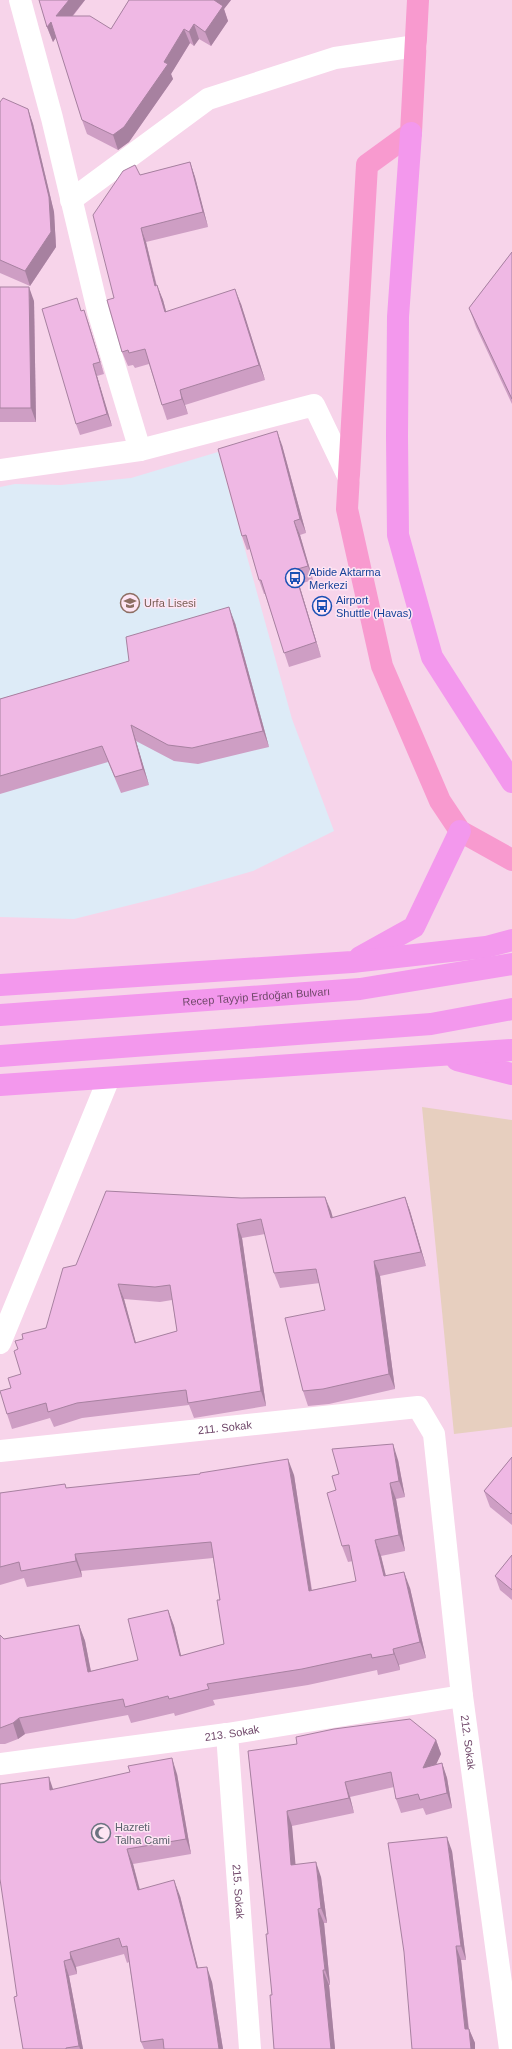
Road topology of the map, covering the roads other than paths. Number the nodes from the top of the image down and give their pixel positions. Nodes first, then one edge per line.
1 (20, 0) edge
2 (418, 0) edge
3 (416, 46) junction
4 (411, 132) junction
5 (71, 200) junction
6 (140, 450) junction
7 (0, 470) edge
8 (349, 478) junction
9 (512, 781) edge
10 (460, 831) junction
11 (512, 860) edge
12 (512, 940) edge
13 (352, 962) junction
14 (512, 964) edge
15 (0, 985) edge
16 (512, 1009) edge
17 (0, 1015) edge
18 (512, 1050) edge
19 (0, 1056) edge
20 (438, 1056) junction
21 (512, 1074) edge
22 (108, 1078) junction
23 (0, 1085) edge
24 (0, 1343) edge
25 (434, 1434) joint
26 (0, 1451) edge
27 (462, 1696) junction
28 (227, 1734) junction
29 (0, 1764) edge
30 (250, 2049) edge
31 (510, 2049) edge

1 - 5 street
2 - 3 main road
3 - 4 main road
3 - 5 street
4 - 8 main road
4 - 9 highway
5 - 6 street
6 - 7 street
6 - 8 street
8 - 10 main road
10 - 11 main road
10 - 13 highway
12 - 13 highway
13 - 15 highway
14 - 17 highway, Recep Tayyip Erdoğan Bulvarı
16 - 19 highway
18 - 20 highway
20 - 21 highway
20 - 22 highway
22 - 23 highway
22 - 24 street
25 - 26 street, 211. Sokak
25 - 27 street, 212. Sokak
27 - 28 street, 213. Sokak
27 - 31 street, 212. Sokak
28 - 29 street, 213. Sokak
28 - 30 street, 215. Sokak

